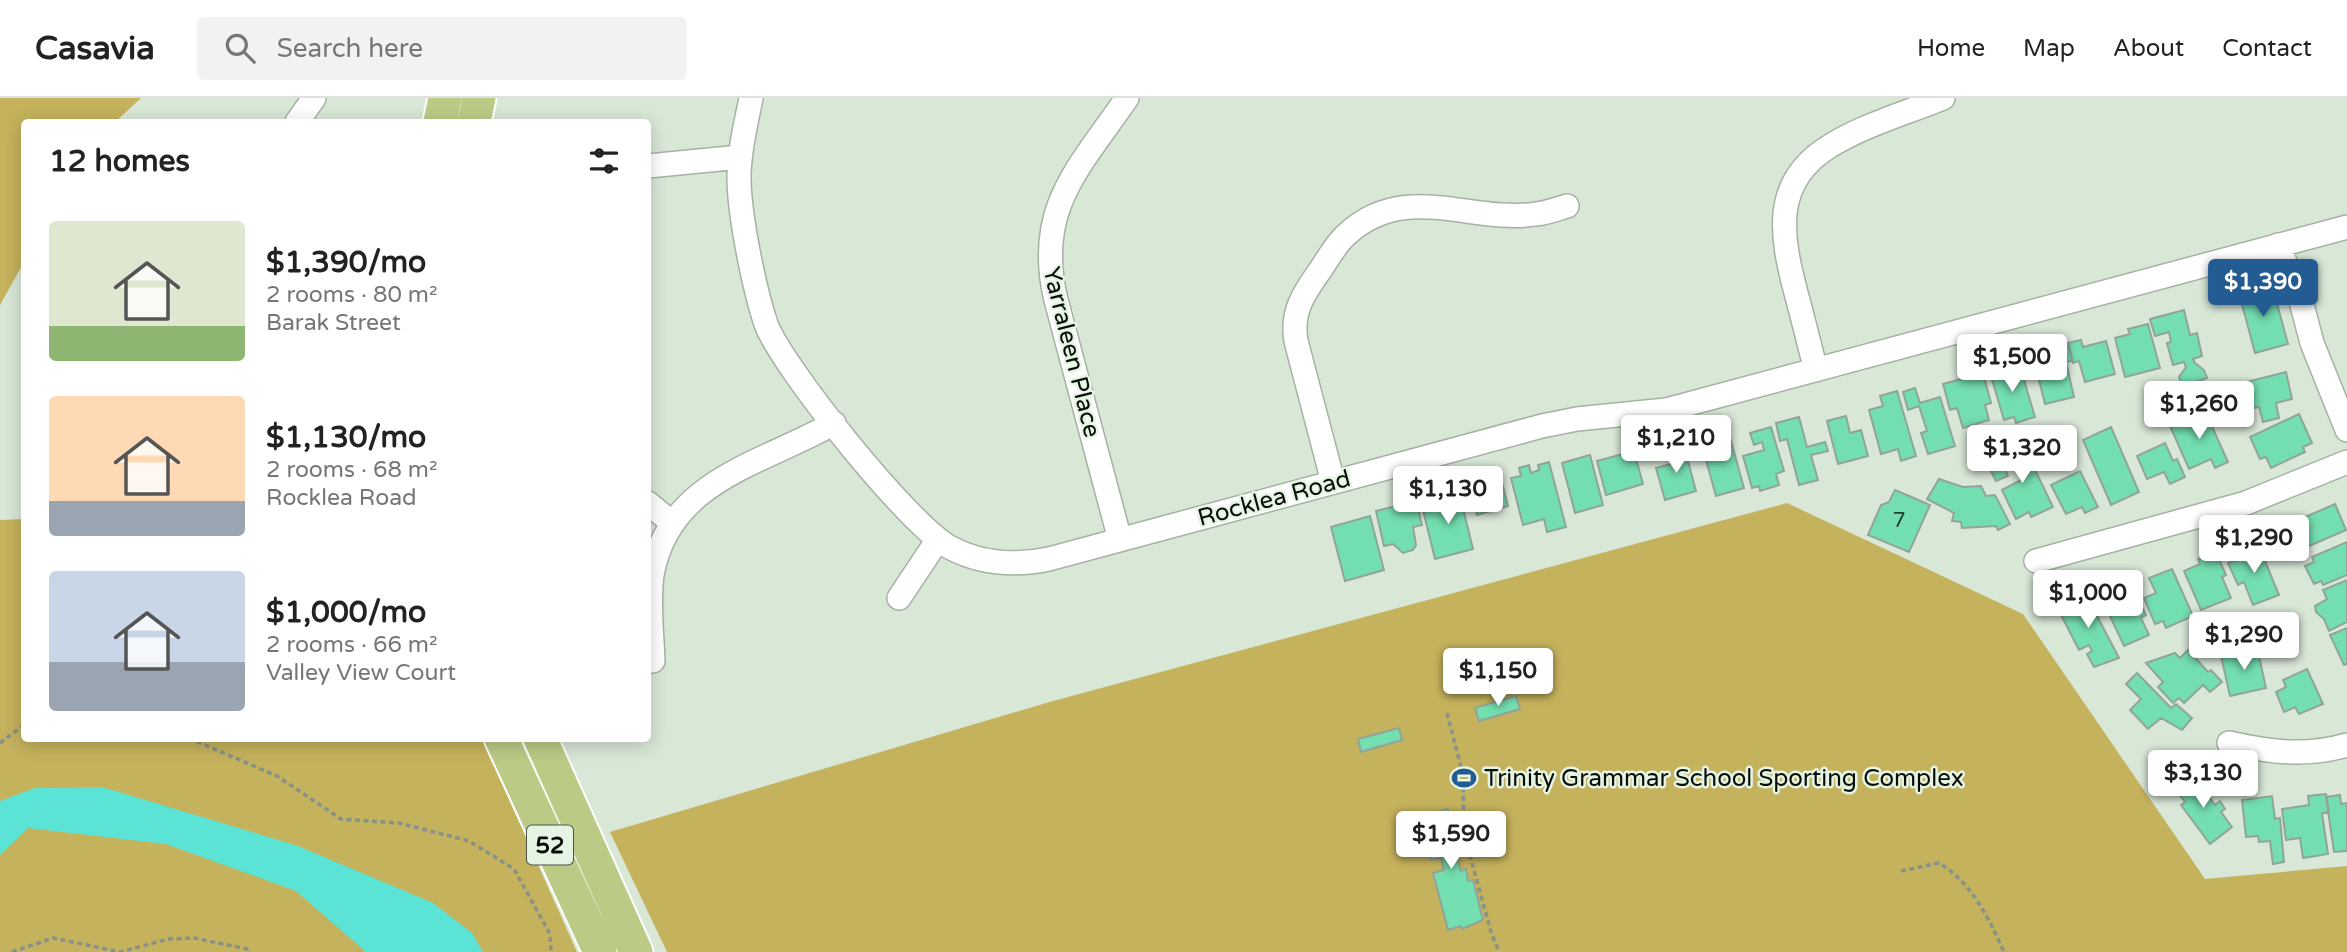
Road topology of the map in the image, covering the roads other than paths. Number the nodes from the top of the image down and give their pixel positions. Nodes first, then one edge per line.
1 (314, 98) edge
2 (444, 98) edge
3 (479, 98) edge
4 (751, 98) edge
5 (1127, 98) edge
6 (1943, 98) edge
7 (299, 119) edge
8 (440, 119) edge
9 (475, 119) edge
10 (740, 157) junction
11 (651, 166) edge
12 (1567, 206) dead end
13 (2347, 227) edge
14 (2285, 243) junction
15 (1816, 370) junction
16 (834, 423) junction
17 (2347, 430) edge
18 (2347, 462) edge
19 (1333, 482) junction
20 (651, 506) edge
21 (672, 523) junction
22 (1120, 540) junction
23 (937, 541) junction
24 (2036, 561) dead end
25 (651, 588) edge
26 (899, 598) dead end
27 (651, 617) edge
28 (653, 661) dead end
29 (503, 742) edge
30 (542, 742) edge
31 (2229, 743) dead end
32 (2347, 745) edge
33 (600, 952) edge
34 (636, 952) edge

1 - 7 street
2 - 8 highway
3 - 9 highway
4 - 10 street, Rocklea Road
5 - 22 street, Yarraleen Place
6 - 15 street
10 - 11 street
10 - 16 street, Rocklea Road
12 - 19 street
13 - 14 street, Rocklea Road
14 - 15 street, Rocklea Road
14 - 17 street
15 - 19 street, Rocklea Road
16 - 21 street
16 - 23 street, Rocklea Road
18 - 24 street
19 - 22 street, Rocklea Road
20 - 21 street
21 - 25 street
22 - 23 street, Rocklea Road
23 - 26 street
27 - 28 street
29 - 33 highway, 52
30 - 34 highway, 52
31 - 32 street

